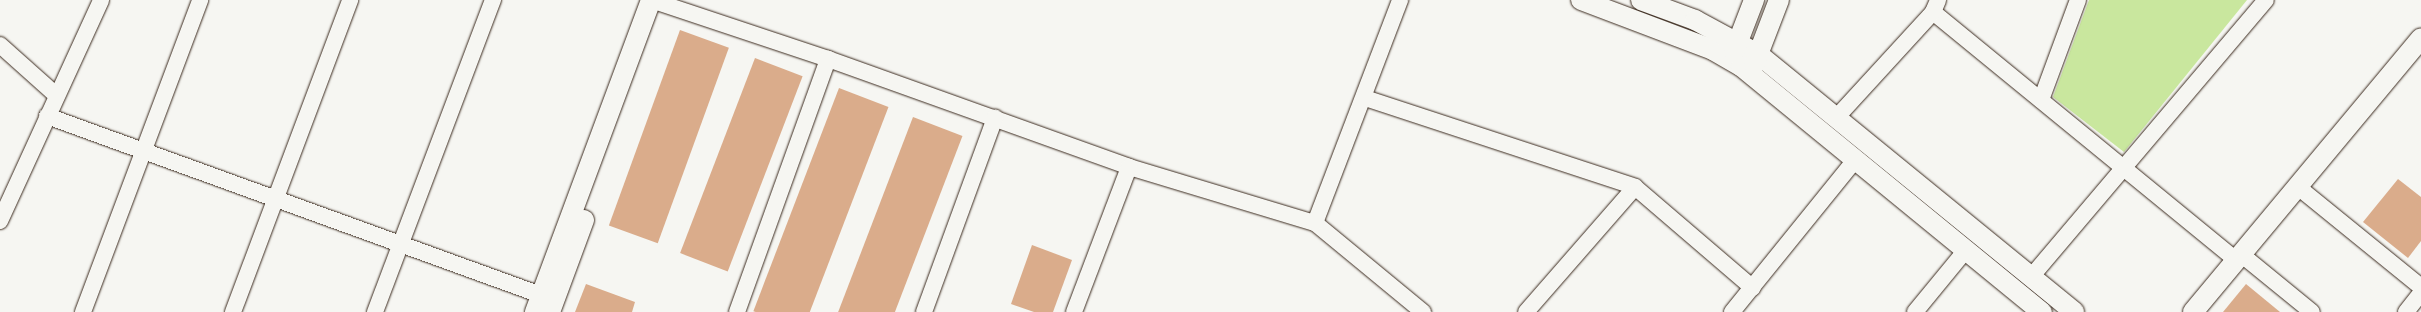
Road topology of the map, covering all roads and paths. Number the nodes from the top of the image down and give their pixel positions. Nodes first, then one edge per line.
1 (101, 0) edge
2 (200, 0) edge
3 (350, 0) edge
4 (493, 0) edge
5 (1400, 0) edge
6 (1581, 0) edge
7 (1641, 0) edge
8 (1754, 0) edge
9 (1779, 0) edge
10 (2078, 0) edge
11 (2266, 0) edge
12 (656, 1) edge
13 (1936, 6) edge
14 (2421, 38) edge
15 (1738, 41) junction
16 (0, 44) edge
17 (1758, 54) junction
18 (828, 59) junction
19 (1730, 59) junction
20 (1750, 73) junction
21 (56, 95) junction
22 (1365, 98) junction
23 (2040, 100) junction
24 (47, 116) junction
25 (995, 118) junction
26 (1836, 118) junction
27 (142, 150) junction
28 (1856, 159) junction
29 (1129, 167) junction
30 (2126, 170) junction
31 (1635, 187) junction
32 (2298, 187) junction
33 (276, 198) junction
34 (0, 219) edge
35 (1315, 223) junction
36 (401, 243) junction
37 (1966, 250) junction
38 (2240, 258) junction
39 (2032, 277) junction
40 (2421, 287) edge
41 (1753, 288) junction
42 (2421, 293) edge
43 (542, 306) edge
44 (83, 312) edge
45 (233, 312) edge
46 (375, 312) edge
47 (737, 312) edge
48 (924, 312) edge
49 (1074, 312) edge
50 (1423, 312) edge
51 (1526, 312) edge
52 (1732, 312) edge
53 (1915, 312) edge
54 (2042, 312) edge
55 (2074, 312) edge
56 (2192, 312) edge
57 (2312, 312) edge
58 (2406, 312) edge

1 - 21 street
2 - 27 street
3 - 33 street
4 - 36 street
5 - 22 street
6 - 19 street
7 - 15 street
8 - 15 street
9 - 17 street
10 - 23 street
11 - 30 street
12 - 18 street
12 - 43 street
13 - 23 street
13 - 26 street
14 - 32 street
15 - 17 street
15 - 19 street
16 - 21 street
17 - 20 street
17 - 26 street
18 - 25 street
18 - 47 street
19 - 20 street
20 - 28 street
21 - 24 street
22 - 31 street
22 - 35 street
23 - 30 street
24 - 27 street
24 - 34 street
25 - 29 street
25 - 48 street
26 - 39 street
27 - 33 street
27 - 44 street
28 - 37 street
28 - 41 street
29 - 35 street
29 - 49 street
30 - 38 street
30 - 39 street
31 - 41 street
31 - 51 street
32 - 38 street
32 - 40 street
33 - 36 street
33 - 45 street
35 - 50 street
36 - 43 street
36 - 46 street
37 - 53 street
37 - 54 street
38 - 56 street
38 - 57 street
39 - 55 street
41 - 52 street
42 - 58 street

